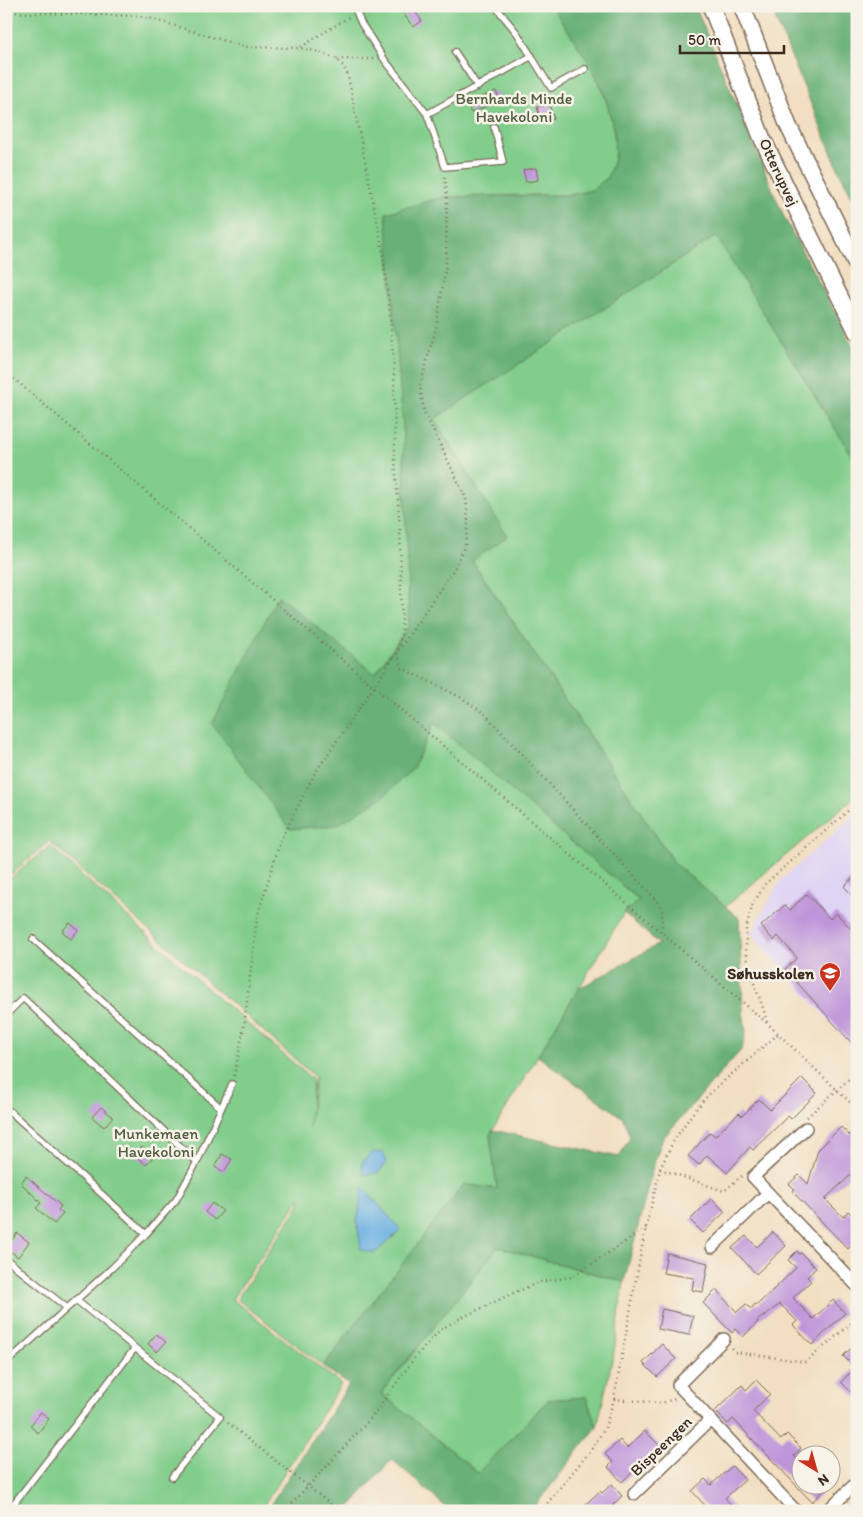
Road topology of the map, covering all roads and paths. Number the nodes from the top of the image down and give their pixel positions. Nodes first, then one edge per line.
1 (354, 6) edge
2 (495, 6) edge
3 (711, 6) edge
4 (742, 6) edge
5 (6, 12) edge
6 (357, 13) junction
7 (300, 48) junction
8 (455, 52) dead end
9 (532, 56) junction
10 (337, 59) junction
11 (384, 59) junction
12 (585, 69) dead end
13 (478, 87) junction
14 (427, 114) junction
15 (494, 127) dead end
16 (445, 167) junction
17 (857, 265) edge
18 (857, 332) edge
19 (6, 372) edge
20 (397, 653) junction
21 (373, 686) junction
22 (857, 803) edge
23 (662, 934) junction
24 (33, 939) dead end
25 (6, 1015) edge
26 (767, 1024) junction
27 (778, 1034) junction
28 (857, 1072) edge
29 (232, 1084) joint
30 (837, 1090) junction
31 (6, 1108) edge
32 (221, 1108) junction
33 (857, 1109) edge
34 (806, 1128) joint
35 (198, 1162) junction
36 (660, 1169) junction
37 (753, 1177) junction
38 (768, 1193) junction
39 (646, 1228) junction
40 (146, 1234) junction
41 (712, 1247) dead end
42 (6, 1260) edge
43 (857, 1286) edge
44 (76, 1300) junction
45 (67, 1308) junction
46 (857, 1318) edge
47 (724, 1339) joint
48 (135, 1348) junction
49 (6, 1363) edge
50 (683, 1391) junction
51 (614, 1399) junction
52 (220, 1418) junction
53 (710, 1420) junction
54 (172, 1477) dead end
55 (854, 1485) dead end
56 (307, 1486) junction
57 (634, 1494) dead end
58 (8, 1511) edge
59 (285, 1511) edge
60 (338, 1511) edge
61 (541, 1511) edge
62 (796, 1511) edge
63 (827, 1511) edge

1 - 6 lane
2 - 9 lane
3 - 18 main road, Otterupvej
4 - 17 main road, Otterupvej
5 - 7 path
6 - 7 path
6 - 11 lane
7 - 10 path
8 - 13 lane
9 - 12 lane
9 - 13 lane
10 - 11 path
10 - 20 path
11 - 14 lane
13 - 14 lane
14 - 16 lane
15 - 16 lane
16 - 20 path
19 - 21 path
20 - 21 path
20 - 23 path
21 - 23 path
21 - 29 path
22 - 26 path
23 - 26 path
24 - 32 lane
25 - 35 lane
26 - 27 path
27 - 30 path
27 - 36 path
28 - 30 path
29 - 32 lane
30 - 33 path
30 - 34 path
31 - 40 lane
32 - 35 lane
34 - 37 street
35 - 40 lane
36 - 37 path
36 - 39 path
37 - 38 street
38 - 41 street
38 - 43 street
39 - 51 path
39 - 56 path
40 - 44 lane
42 - 45 lane
44 - 45 lane
44 - 48 lane
45 - 49 lane
46 - 47 path
47 - 50 street, Bispeengen
48 - 52 lane
48 - 58 lane
50 - 51 path
50 - 53 street, Bispeengen
51 - 61 path
52 - 54 lane
52 - 56 path
53 - 57 street, Bispeengen
53 - 62 street, Bispeengen
55 - 63 street
56 - 59 path
56 - 60 path

